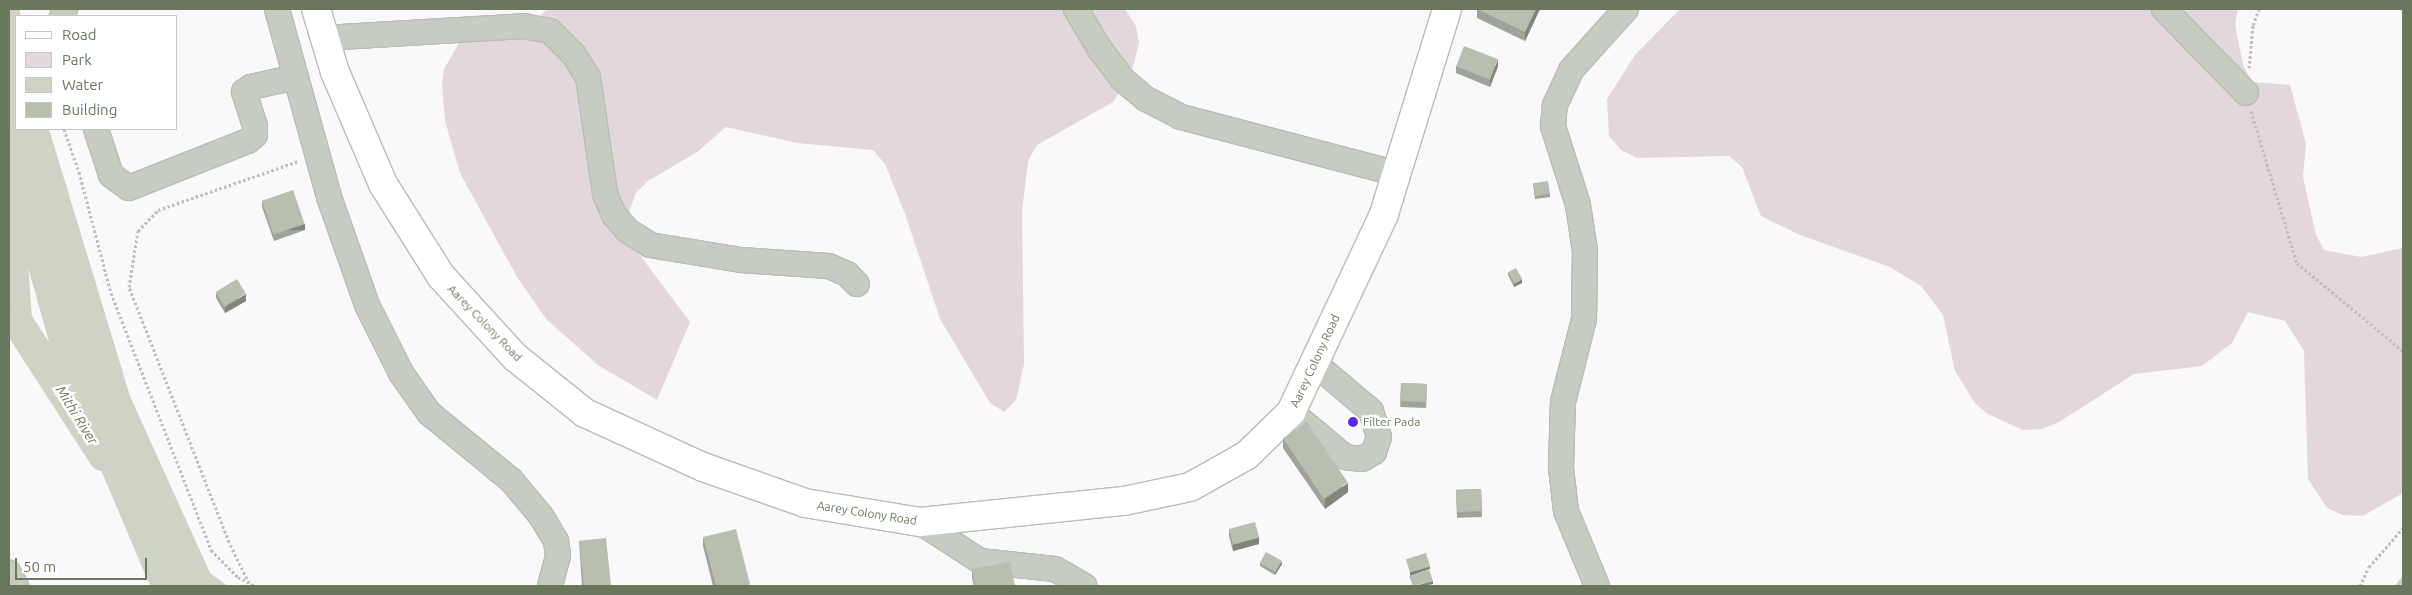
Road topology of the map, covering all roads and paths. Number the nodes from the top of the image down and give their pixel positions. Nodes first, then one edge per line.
1 (277, 9) edge
2 (316, 9) edge
3 (1076, 9) edge
4 (1447, 9) edge
5 (1626, 9) edge
6 (2164, 9) edge
7 (2259, 9) edge
8 (324, 38) junction
9 (296, 77) junction
10 (2246, 93) junction
11 (64, 130) edge
12 (96, 130) edge
13 (318, 155) junction
14 (1398, 174) junction
15 (857, 284) dead end
16 (2403, 351) edge
17 (1314, 363) junction
18 (1291, 412) junction
19 (920, 522) junction
20 (2403, 528) edge
21 (9, 573) edge
22 (249, 583) junction
23 (16, 586) edge
24 (255, 586) edge
25 (550, 586) edge
26 (1084, 586) edge
27 (1597, 586) edge
28 (2360, 586) edge

1 - 9 street
2 - 8 main road, Aarey Colony Road
3 - 14 street
4 - 14 main road, Aarey Colony Road
5 - 27 street
6 - 10 street
7 - 10 path
8 - 15 street
8 - 19 main road, Aarey Colony Road
9 - 12 street
9 - 13 street
10 - 16 path
11 - 22 path
13 - 22 path
13 - 25 street
14 - 17 main road, Aarey Colony Road
17 - 18 main road, Aarey Colony Road
17 - 18 street
18 - 19 main road, Aarey Colony Road
19 - 26 street
20 - 28 path
21 - 23 street
22 - 24 path

